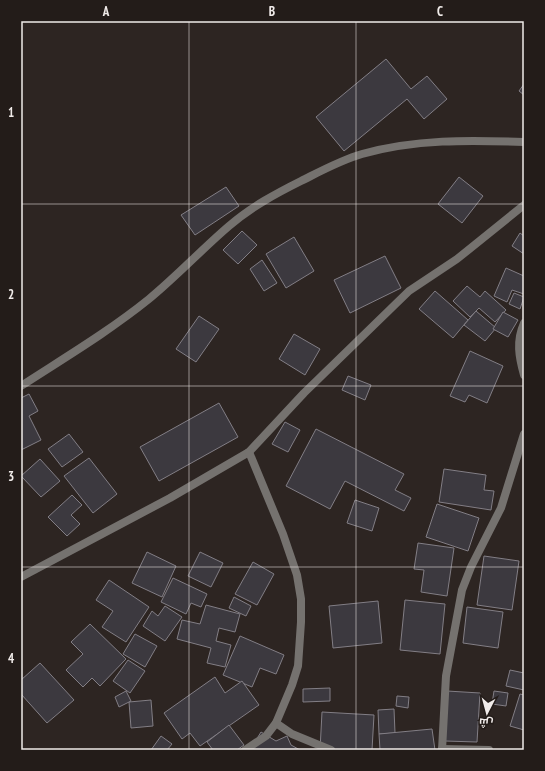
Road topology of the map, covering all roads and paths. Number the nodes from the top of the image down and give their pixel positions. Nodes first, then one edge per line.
1 (524, 142) edge
2 (524, 205) edge
3 (524, 323) edge
4 (524, 375) edge
5 (21, 386) edge
6 (524, 434) edge
7 (522, 444) edge
8 (249, 452) junction
9 (21, 577) edge
10 (276, 723) junction
11 (245, 750) edge
12 (331, 750) edge
13 (442, 750) edge
14 (489, 750) edge

1 - 5 street
2 - 8 street
3 - 4 street
6 - 7 street
7 - 13 street
8 - 9 street
8 - 10 street
10 - 11 street
10 - 12 street
13 - 14 street

